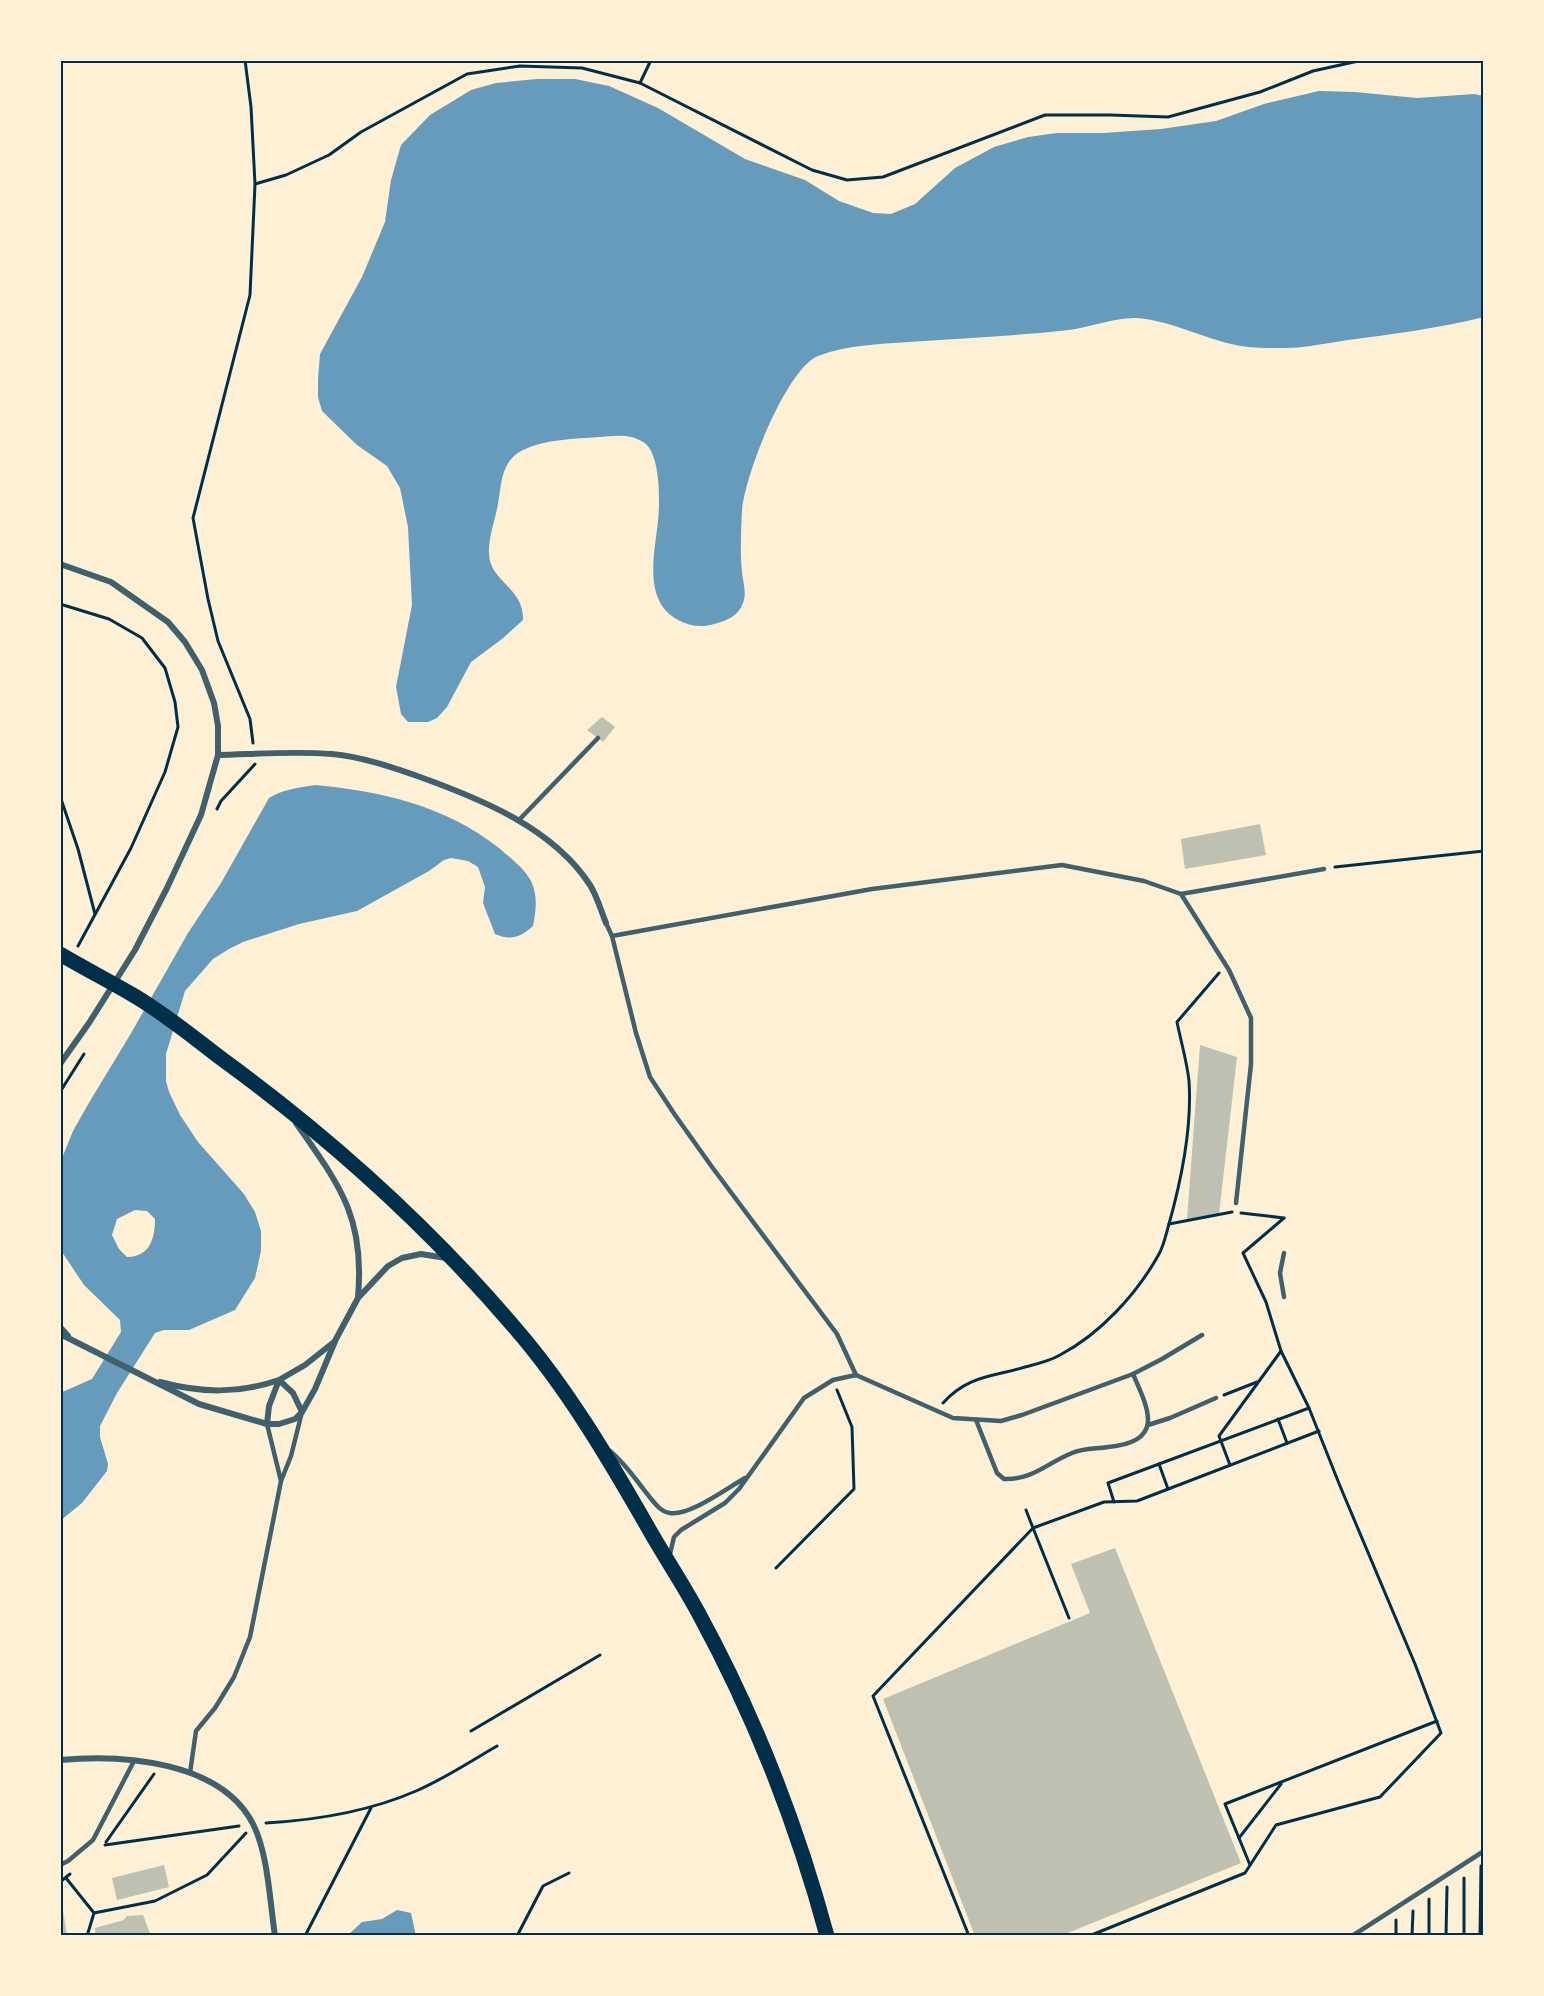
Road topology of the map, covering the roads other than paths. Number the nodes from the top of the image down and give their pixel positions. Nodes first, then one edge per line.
1 (61, 565) edge
2 (598, 738) dead end
3 (218, 755) junction
4 (519, 820) junction
5 (1324, 869) road end
6 (1181, 894) junction
7 (606, 923) joint
8 (612, 936) junction
9 (60, 954) edge
10 (60, 1064) edge
11 (282, 1103) junction
12 (1236, 1203) dead end
13 (1284, 1253) dead end
14 (453, 1258) junction
15 (358, 1298) junction
16 (1284, 1298) dead end
17 (60, 1327) edge
18 (60, 1334) edge
19 (1202, 1335) dead end
20 (69, 1337) junction
21 (336, 1339) junction
22 (1132, 1374) junction
23 (855, 1375) junction
24 (150, 1380) junction
25 (279, 1380) junction
26 (1216, 1398) road end
27 (302, 1412) junction
28 (976, 1420) junction
29 (267, 1425) junction
30 (1148, 1425) junction
31 (595, 1438) junction
32 (747, 1477) junction
33 (281, 1481) junction
34 (669, 1562) junction
35 (60, 1760) edge
36 (134, 1761) junction
37 (190, 1773) junction
38 (1482, 1852) edge
39 (60, 1865) edge
40 (275, 1936) edge
41 (827, 1936) edge
42 (1352, 1936) edge

1 - 3 street
2 - 4 lane
3 - 4 street
3 - 10 street
4 - 7 street
5 - 6 lane
6 - 8 lane
6 - 12 lane
7 - 8 lane
8 - 23 lane
9 - 11 main road
11 - 14 main road
11 - 15 street
13 - 16 lane
14 - 15 street
14 - 31 main road
15 - 21 street
17 - 20 street
18 - 20 street
19 - 22 lane
20 - 24 street
21 - 25 street
21 - 27 street
22 - 28 lane
22 - 30 lane
23 - 28 lane
23 - 32 lane
24 - 25 street
24 - 29 street
25 - 27 street
25 - 29 street
26 - 30 lane
27 - 29 street
27 - 33 lane
28 - 30 lane
29 - 33 lane
31 - 32 lane
31 - 34 main road
32 - 34 lane
33 - 37 lane
34 - 41 main road
35 - 36 street
36 - 37 street
36 - 39 lane
37 - 40 street
38 - 42 lane

